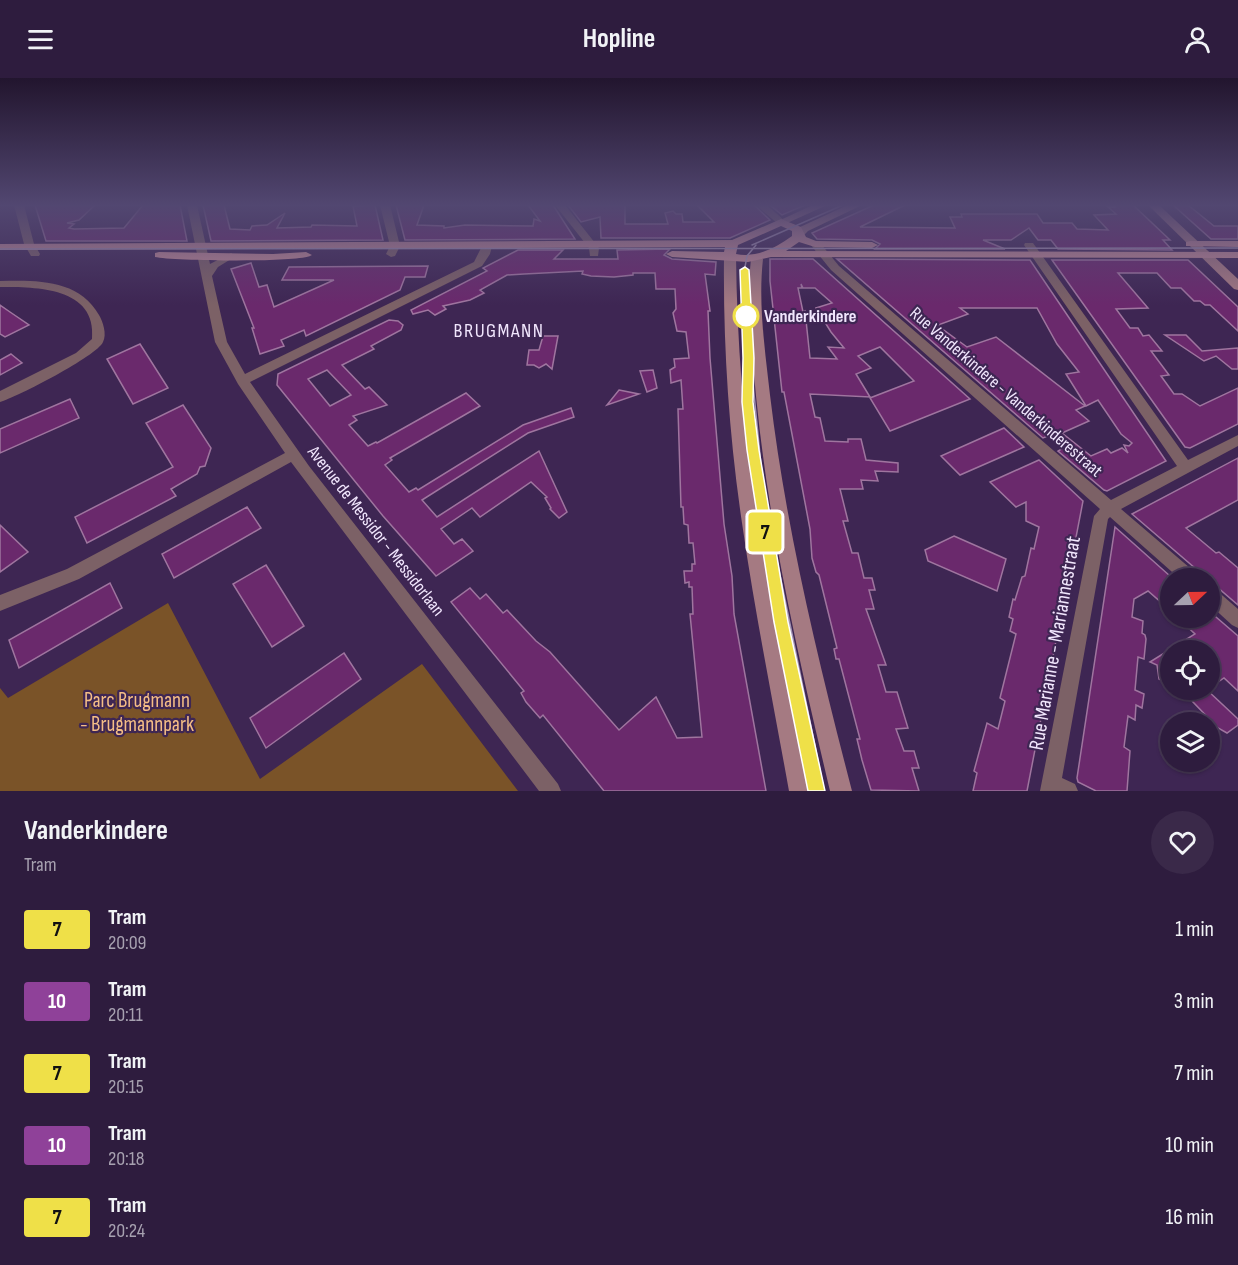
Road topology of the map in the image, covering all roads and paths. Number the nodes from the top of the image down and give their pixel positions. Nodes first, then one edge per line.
1 (29, 238) edge
2 (199, 238) edge
3 (391, 238) edge
4 (585, 238) edge
5 (751, 238) edge
6 (795, 238) edge
7 (801, 238) edge
8 (1188, 238) edge
9 (815, 244) junction
10 (1194, 244) junction
11 (1238, 244) edge
12 (0, 247) edge
13 (593, 249) junction
14 (732, 249) junction
15 (1033, 249) junction
16 (33, 250) junction
17 (201, 250) junction
18 (393, 250) junction
19 (486, 250) junction
20 (769, 254) junction
21 (1205, 254) junction
22 (0, 255) edge
23 (823, 255) junction
24 (1238, 255) edge
25 (231, 256) junction
26 (757, 259) junction
27 (207, 276) junction
28 (0, 284) edge
29 (1238, 285) edge
30 (242, 381) junction
31 (0, 396) edge
32 (1238, 440) edge
33 (293, 455) junction
34 (1185, 467) junction
35 (1110, 508) junction
36 (1178, 568) edge
37 (0, 603) edge
38 (1220, 604) edge
39 (1238, 620) edge
40 (1057, 788) edge
41 (550, 791) edge
42 (800, 791) edge
43 (841, 791) edge

1 - 16 street
2 - 17 street, Avenue de Messidor - Messidorlaan
3 - 18 street
4 - 13 street
5 - 14 main road
6 - 20 main road
7 - 9 main road, Rue Vanderkindere - Vanderkinderestraat
8 - 10 main road
9 - 15 main road
9 - 23 street, Rue Vanderkindere - Vanderkinderestraat
10 - 11 main road
10 - 15 main road
10 - 21 main road
12 - 16 main road
13 - 14 main road
13 - 19 main road
14 - 26 main road
14 - 42 main road
15 - 21 main road
15 - 23 main road
15 - 34 street
16 - 17 main road
16 - 22 main road
17 - 18 main road
17 - 25 main road
17 - 27 street, Avenue de Messidor - Messidorlaan
18 - 19 main road
18 - 25 main road
19 - 30 street
20 - 23 main road
20 - 26 main road
21 - 24 main road
21 - 29 main road
23 - 35 street, Rue Vanderkindere - Vanderkinderestraat
25 - 27 street
26 - 43 main road
27 - 30 street, Avenue de Messidor - Messidorlaan
28 - 31 street
30 - 33 street, Avenue de Messidor - Messidorlaan
32 - 34 street
33 - 37 street
33 - 41 street, Avenue de Messidor - Messidorlaan
34 - 35 street
35 - 36 street, Rue Vanderkindere - Vanderkinderestraat
35 - 40 street, Rue Marianne - Mariannestraat
38 - 39 street

